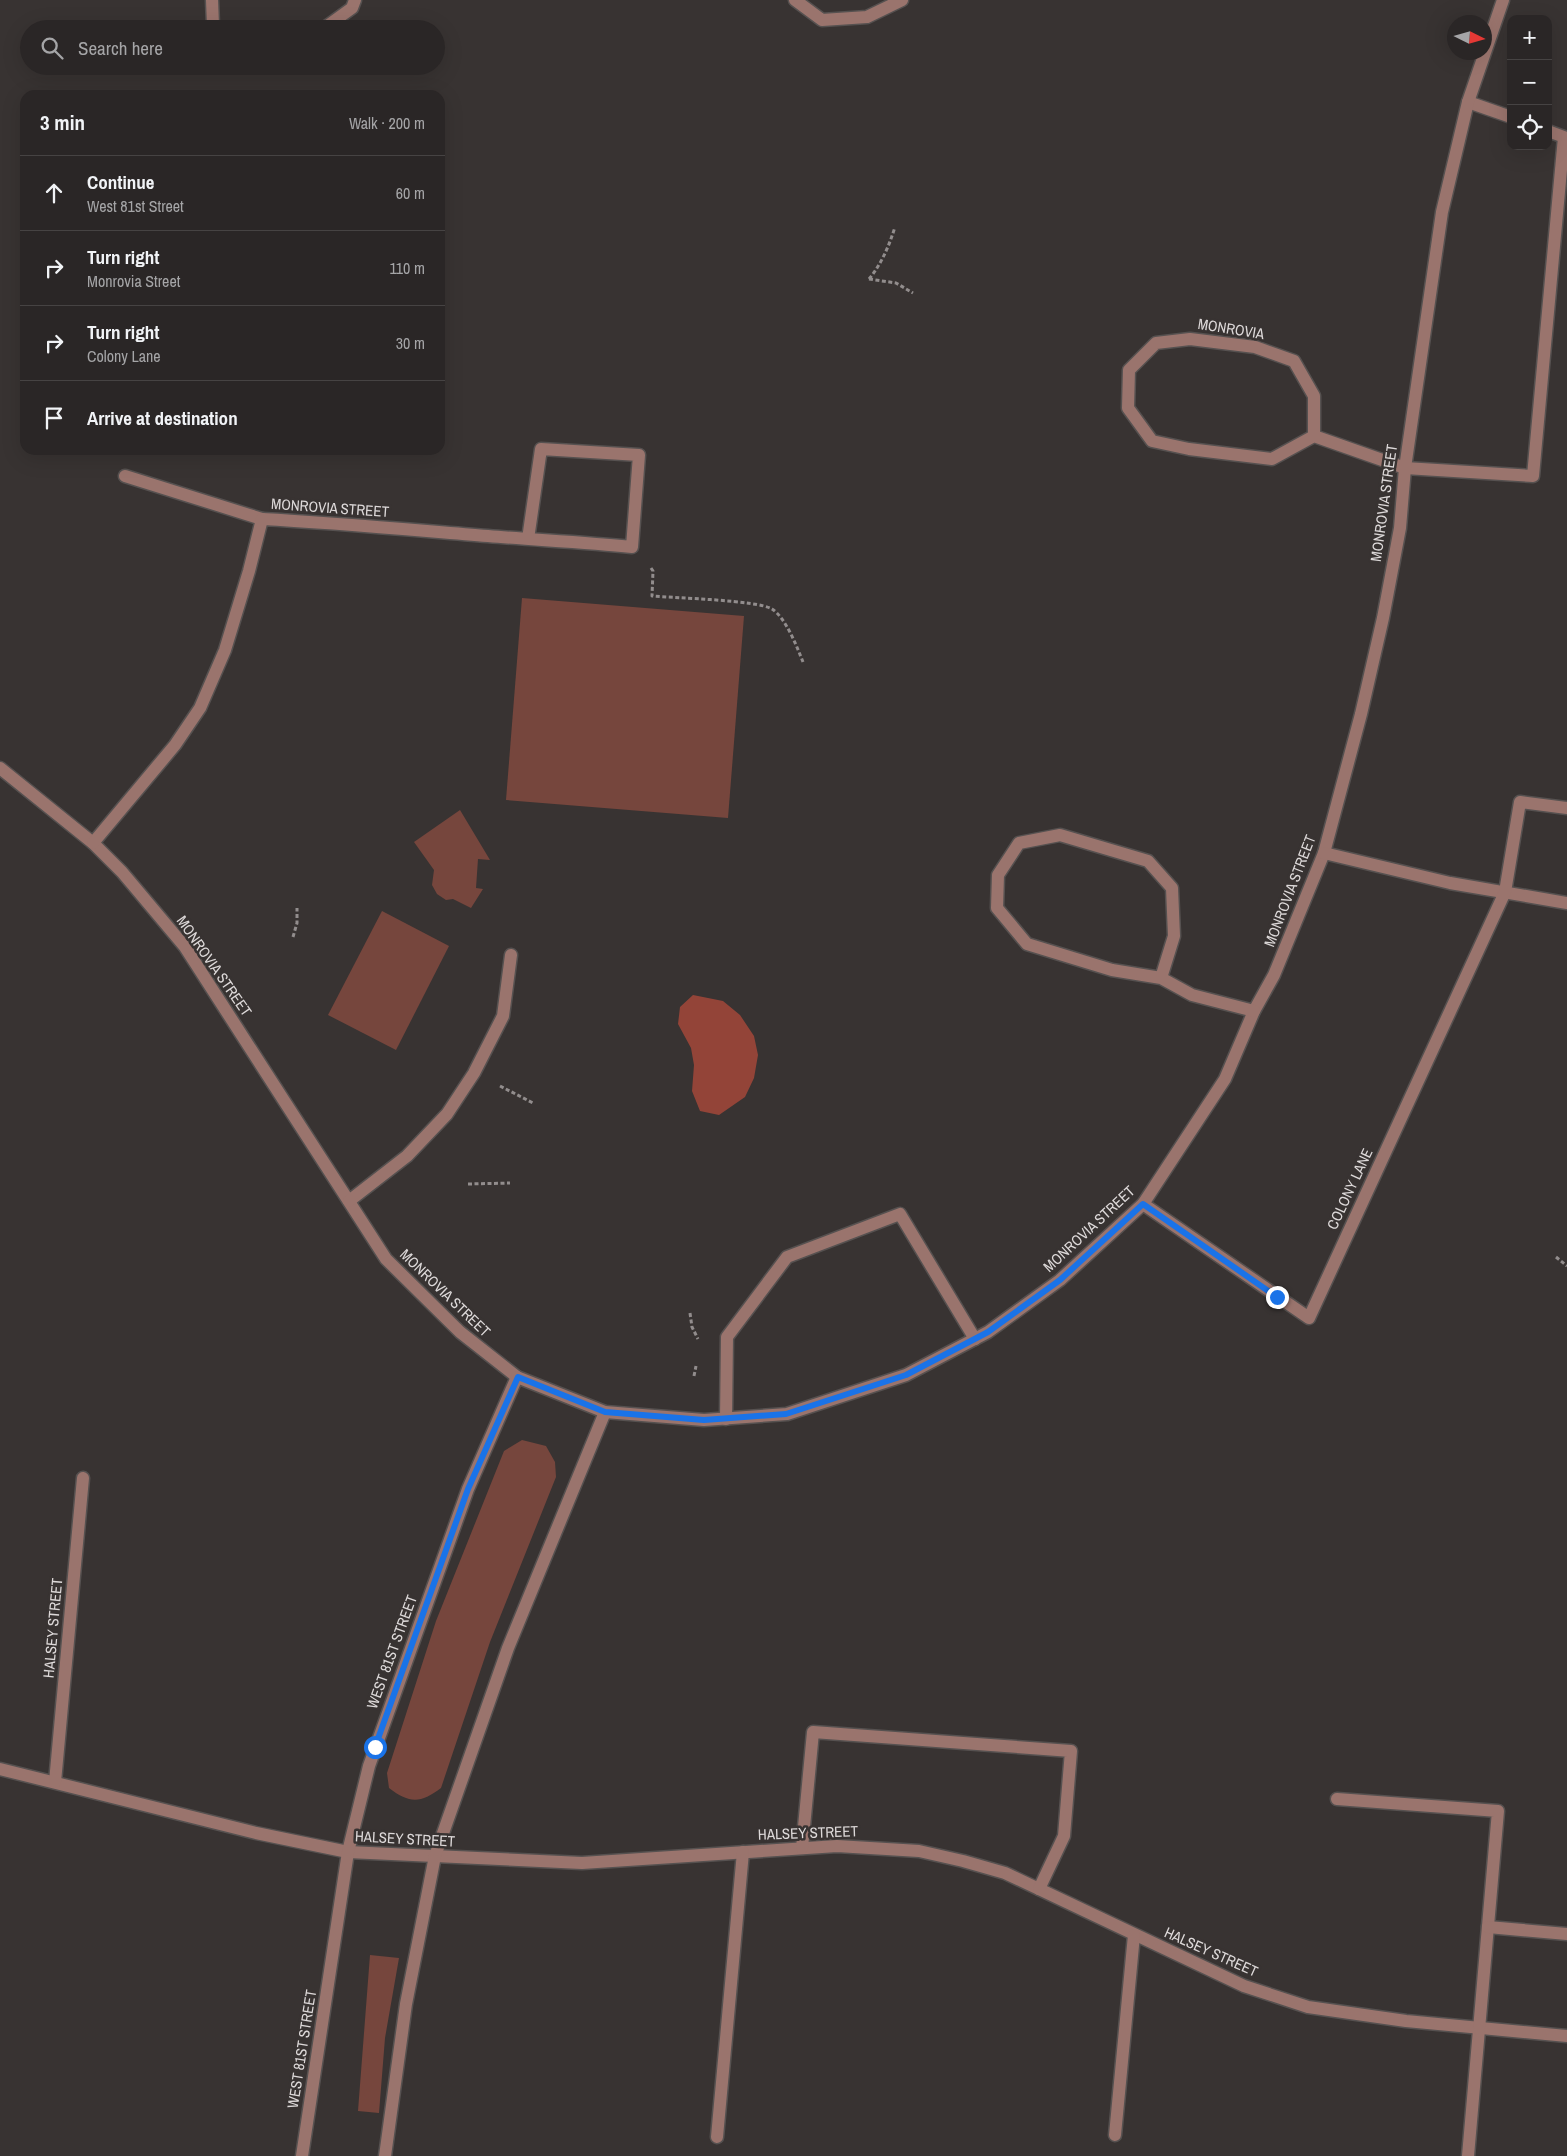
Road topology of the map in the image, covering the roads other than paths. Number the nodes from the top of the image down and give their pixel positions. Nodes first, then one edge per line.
1 (212, 0) edge
2 (355, 0) edge
3 (795, 0) edge
4 (902, 0) edge
5 (1503, 0) edge
6 (213, 20) edge
7 (335, 20) edge
8 (1468, 102) junction
9 (1507, 116) edge
10 (1552, 132) edge
11 (1565, 137) edge
12 (1314, 436) junction
13 (1405, 468) junction
14 (125, 476) dead end
15 (262, 519) junction
16 (528, 539) junction
17 (2, 772) edge
18 (1567, 808) edge
19 (93, 843) junction
20 (1324, 853) junction
21 (1505, 892) junction
22 (1567, 903) edge
23 (511, 956) dead end
24 (1161, 978) junction
25 (1254, 1011) junction
26 (349, 1201) junction
27 (1143, 1204) junction
28 (975, 1339) junction
29 (518, 1377) junction
30 (605, 1412) junction
31 (726, 1419) junction
32 (83, 1478) dead end
33 (0, 1769) edge
34 (55, 1782) junction
35 (1337, 1799) dead end
36 (802, 1848) junction
37 (348, 1852) junction
38 (743, 1852) junction
39 (435, 1856) junction
40 (1038, 1889) junction
41 (1488, 1927) junction
42 (1567, 1934) edge
43 (1134, 1935) junction
44 (1479, 2029) junction
45 (1567, 2036) edge
46 (1115, 2135) dead end
47 (717, 2137) dead end
48 (302, 2156) edge
49 (385, 2156) edge
50 (1468, 2156) edge

1 - 6 street
2 - 7 street
3 - 4 street
5 - 8 street, MONROVIA STREET
8 - 9 street
8 - 13 street, MONROVIA STREET
10 - 11 street
11 - 13 street
12 - 12 street, MONROVIA
12 - 13 street
13 - 20 street, MONROVIA STREET
14 - 15 street
15 - 16 street, MONROVIA STREET
15 - 19 street, MONROVIA STREET
16 - 16 street, MONROVIA STREET
17 - 19 street, MONROVIA STREET
18 - 21 street
19 - 26 street, MONROVIA STREET
20 - 21 street
20 - 25 street, MONROVIA STREET
21 - 22 street
21 - 27 street, COLONY LANE
23 - 26 street
24 - 24 street
24 - 25 street
25 - 27 street, MONROVIA STREET
26 - 29 street, MONROVIA STREET
27 - 28 street, MONROVIA STREET
28 - 31 street, MONROVIA STREET
28 - 31 street
29 - 30 street, MONROVIA STREET
29 - 37 street, WEST 81ST STREET
30 - 31 street, MONROVIA STREET
30 - 39 street
32 - 34 street, HALSEY STREET
33 - 34 street, HALSEY STREET
34 - 37 street, HALSEY STREET
35 - 41 street
36 - 38 street, HALSEY STREET
36 - 40 street, HALSEY STREET
36 - 40 street
37 - 39 street, HALSEY STREET
37 - 48 street, WEST 81ST STREET
38 - 39 street, HALSEY STREET
38 - 47 street
39 - 49 street
40 - 43 street, HALSEY STREET
41 - 42 street
41 - 44 street
43 - 44 street, HALSEY STREET
43 - 46 street
44 - 45 street, HALSEY STREET
44 - 50 street

